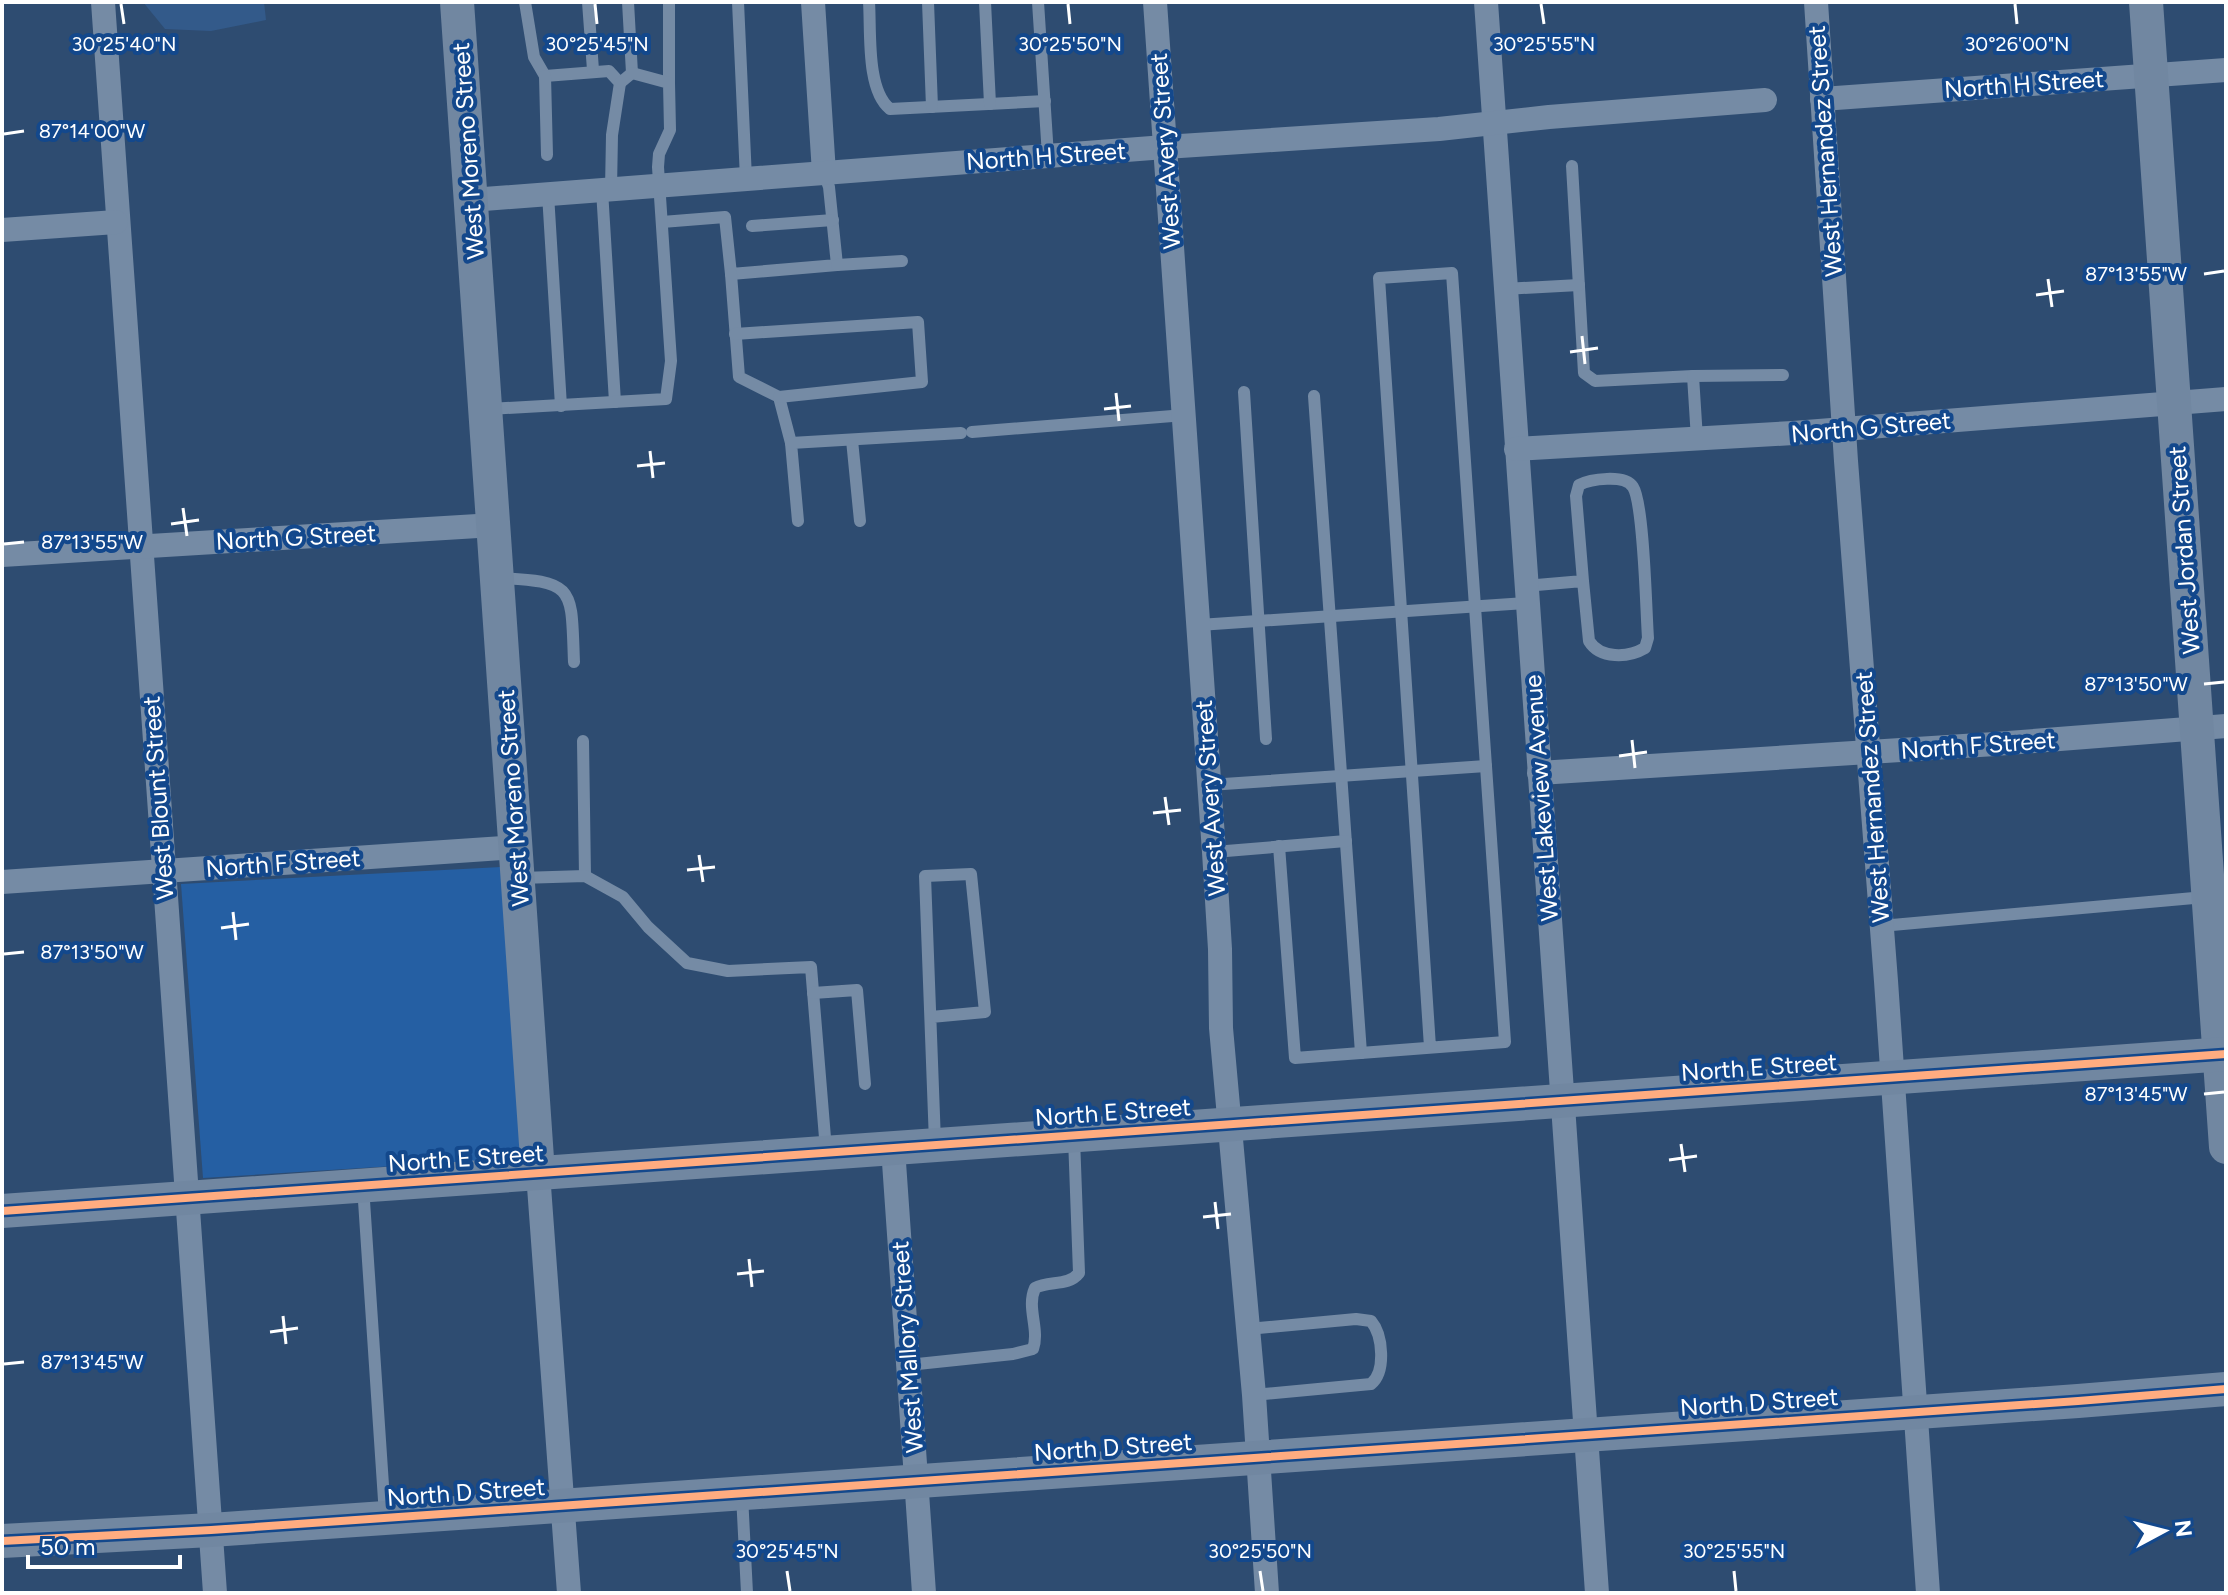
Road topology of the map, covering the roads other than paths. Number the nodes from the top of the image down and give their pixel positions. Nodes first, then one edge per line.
1 (103, 2) edge
2 (457, 2) edge
3 (525, 2) edge
4 (588, 2) edge
5 (628, 2) edge
6 (669, 2) edge
7 (738, 2) edge
8 (813, 2) edge
9 (869, 2) edge
10 (928, 2) edge
11 (985, 2) edge
12 (1038, 2) edge
13 (1155, 2) edge
14 (1486, 2) edge
15 (1816, 2) edge
16 (2146, 2) edge
17 (593, 70) junction
18 (2226, 70) edge
19 (632, 73) junction
20 (2151, 75) junction
21 (545, 76) junction
22 (620, 83) junction
23 (669, 83) junction
24 (1822, 99) junction
25 (1765, 100) dead end
26 (1045, 101) junction
27 (990, 104) junction
28 (932, 107) junction
29 (1493, 123) junction
30 (1165, 147) junction
31 (547, 155) dead end
32 (1048, 156) junction
33 (1572, 166) dead end
34 (824, 173) junction
35 (746, 179) junction
36 (659, 186) junction
37 (607, 190) junction
38 (548, 194) junction
39 (471, 200) junction
40 (833, 220) junction
41 (116, 222) junction
42 (662, 222) junction
43 (752, 226) dead end
44 (2, 230) edge
45 (902, 261) dead end
46 (837, 265) junction
47 (731, 274) junction
48 (1579, 285) junction
49 (1505, 289) junction
50 (735, 334) junction
51 (1783, 375) dead end
52 (1693, 376) junction
53 (1244, 392) dead end
54 (1314, 396) dead end
55 (779, 397) junction
56 (2226, 399) edge
57 (615, 402) junction
58 (2174, 403) junction
59 (561, 406) junction
60 (486, 409) junction
61 (1185, 415) junction
62 (1844, 429) junction
63 (1697, 439) junction
64 (852, 440) junction
65 (791, 443) junction
66 (1516, 449) junction
67 (798, 521) dead end
68 (860, 521) dead end
69 (494, 525) junction
70 (141, 545) junction
71 (2, 555) edge
72 (497, 578) junction
73 (1583, 581) junction
74 (1526, 595) junction
75 (1475, 607) junction
76 (1401, 612) junction
77 (1330, 616) junction
78 (1258, 621) junction
79 (1199, 625) junction
80 (574, 662) dead end
81 (2211, 728) edge
82 (1266, 739) dead end
83 (583, 741) dead end
84 (1868, 753) junction
85 (1486, 766) junction
86 (1412, 771) junction
87 (1539, 773) junction
88 (1341, 776) junction
89 (1209, 785) junction
90 (1346, 841) junction
91 (1279, 846) junction
92 (1214, 852) junction
93 (518, 863) junction
94 (164, 871) junction
95 (585, 876) junction
96 (2, 882) edge
97 (2208, 897) junction
98 (1881, 926) junction
99 (2221, 983) edge
100 (813, 993) junction
101 (931, 1017) junction
102 (1430, 1047) junction
103 (1361, 1053) junction
104 (2223, 1054) edge
105 (1892, 1077) junction
106 (865, 1084) dead end
107 (1562, 1101) junction
108 (1230, 1124) junction
109 (1074, 1134) junction
110 (935, 1145) junction
111 (2226, 1147) edge
112 (893, 1148) junction
113 (826, 1153) junction
114 (538, 1173) junction
115 (363, 1186) junction
116 (187, 1198) junction
117 (2, 1211) edge
118 (1248, 1329) junction
119 (908, 1365) junction
120 (2226, 1389) edge
121 (1254, 1395) junction
122 (1915, 1412) junction
123 (1586, 1435) junction
124 (1257, 1457) junction
125 (916, 1480) junction
126 (742, 1492) junction
127 (563, 1505) junction
128 (385, 1518) junction
129 (211, 1530) junction
130 (2, 1541) edge
131 (215, 1593) edge
132 (569, 1593) edge
133 (747, 1593) edge
134 (924, 1593) edge
135 (1267, 1593) edge
136 (1597, 1593) edge
137 (1928, 1593) edge

1 - 41 street, West Blount Street
2 - 39 street, West Moreno Street
3 - 21 lane
4 - 17 lane
5 - 19 lane
6 - 23 lane
7 - 35 lane
8 - 34 street
9 - 28 lane
10 - 28 lane
11 - 27 lane
12 - 26 lane
13 - 30 street, West Avery Street
14 - 29 street, West Lakeview Avenue
15 - 24 street, West Hernandez Street
16 - 20 street, West Jordan Street
17 - 21 lane
17 - 22 lane
18 - 20 street, North H Street
19 - 22 lane
19 - 23 lane
20 - 24 street, North H Street
20 - 58 street, West Jordan Street
21 - 31 lane
22 - 37 lane
23 - 36 lane
24 - 62 street, West Hernandez Street
25 - 29 street, North H Street
26 - 27 lane
26 - 32 lane
27 - 28 lane
29 - 30 street, North H Street
29 - 49 street, West Lakeview Avenue
30 - 32 street, North H Street
30 - 61 street, West Avery Street
32 - 34 street, North H Street
33 - 48 lane
34 - 35 street, North H Street
34 - 40 lane
35 - 36 street, North H Street
36 - 37 street, North H Street
36 - 42 lane
37 - 38 street, North H Street
37 - 57 lane
38 - 39 street, North H Street
38 - 59 lane
39 - 60 street, West Moreno Street
40 - 43 lane
40 - 46 lane
41 - 44 street
41 - 70 street, West Blount Street
42 - 47 lane
42 - 57 lane
45 - 46 lane
46 - 47 lane
47 - 50 lane
48 - 49 lane
48 - 52 lane
49 - 66 street, West Lakeview Avenue
50 - 55 lane
50 - 55 lane
51 - 52 lane
52 - 63 lane
53 - 78 lane
54 - 77 lane
55 - 65 lane
56 - 58 street, North G Street
57 - 59 lane
58 - 62 street, North G Street
58 - 81 street, West Jordan Street
59 - 60 lane
60 - 69 street, West Moreno Street
61 - 64 lane
61 - 79 street, West Avery Street
62 - 63 street, North G Street
62 - 84 street, West Hernandez Street
63 - 66 street, North G Street
64 - 65 lane
64 - 68 lane
65 - 67 lane
66 - 74 street, West Lakeview Avenue
69 - 70 street, North G Street
69 - 72 street, West Moreno Street
70 - 71 street, North G Street
70 - 94 street, West Blount Street
72 - 80 lane
72 - 93 street, West Moreno Street
73 - 73 lane
73 - 74 lane
74 - 75 lane
74 - 87 street, West Lakeview Avenue
75 - 76 lane
75 - 76 lane
75 - 85 lane
76 - 77 lane
76 - 86 lane
77 - 78 lane
77 - 88 lane
78 - 79 lane
78 - 82 lane
79 - 89 street, West Avery Street
81 - 84 street, North F Street
81 - 97 street, West Jordan Street
83 - 95 lane
84 - 87 street, North F Street
84 - 98 street, West Hernandez Street
85 - 86 lane
85 - 102 lane
86 - 88 lane
86 - 102 lane
87 - 107 street, West Lakeview Avenue
88 - 89 lane
88 - 90 lane
89 - 92 street, West Avery Street
90 - 91 lane
90 - 103 lane
91 - 92 lane
91 - 103 lane
92 - 108 street, West Avery Street
93 - 94 street, North F Street
93 - 95 lane
93 - 114 street, West Moreno Street
94 - 96 street, North F Street
94 - 116 street, West Blount Street
95 - 100 lane
97 - 98 lane
97 - 99 street, West Jordan Street
98 - 105 street, West Hernandez Street
99 - 104 street, West Jordan Street
100 - 106 lane
100 - 113 lane
101 - 101 lane
101 - 110 lane
102 - 103 lane
104 - 105 street, North E Street
104 - 111 street, West Jordan Street
105 - 107 street, North E Street
105 - 122 street, West Hernandez Street
107 - 108 street, North E Street
107 - 123 street, West Lakeview Avenue
108 - 109 street, North E Street
108 - 118 street, West Avery Street
109 - 110 street, North E Street
109 - 119 lane
110 - 112 street, North E Street
112 - 113 street, North E Street
112 - 119 street, West Mallory Street
113 - 114 street, North E Street
114 - 115 street, North E Street
114 - 127 street, West Moreno Street
115 - 116 street, North E Street
115 - 128 lane
116 - 117 street, North E Street
116 - 129 street, West Blount Street
118 - 121 street, West Avery Street
118 - 121 lane
119 - 125 street, West Mallory Street
120 - 122 street, North D Street
121 - 124 street, West Avery Street
122 - 123 street, North D Street
122 - 137 street, West Hernandez Street
123 - 124 street, North D Street
123 - 136 street, West Lakeview Avenue
124 - 125 street, North D Street
124 - 135 street, West Avery Street
125 - 126 street, North D Street
125 - 134 street, West Mallory Street
126 - 127 street, North D Street
126 - 133 lane
127 - 128 street, North D Street
127 - 132 street, West Moreno Street
128 - 129 street, North D Street
129 - 130 street, North D Street
129 - 131 street, West Blount Street

